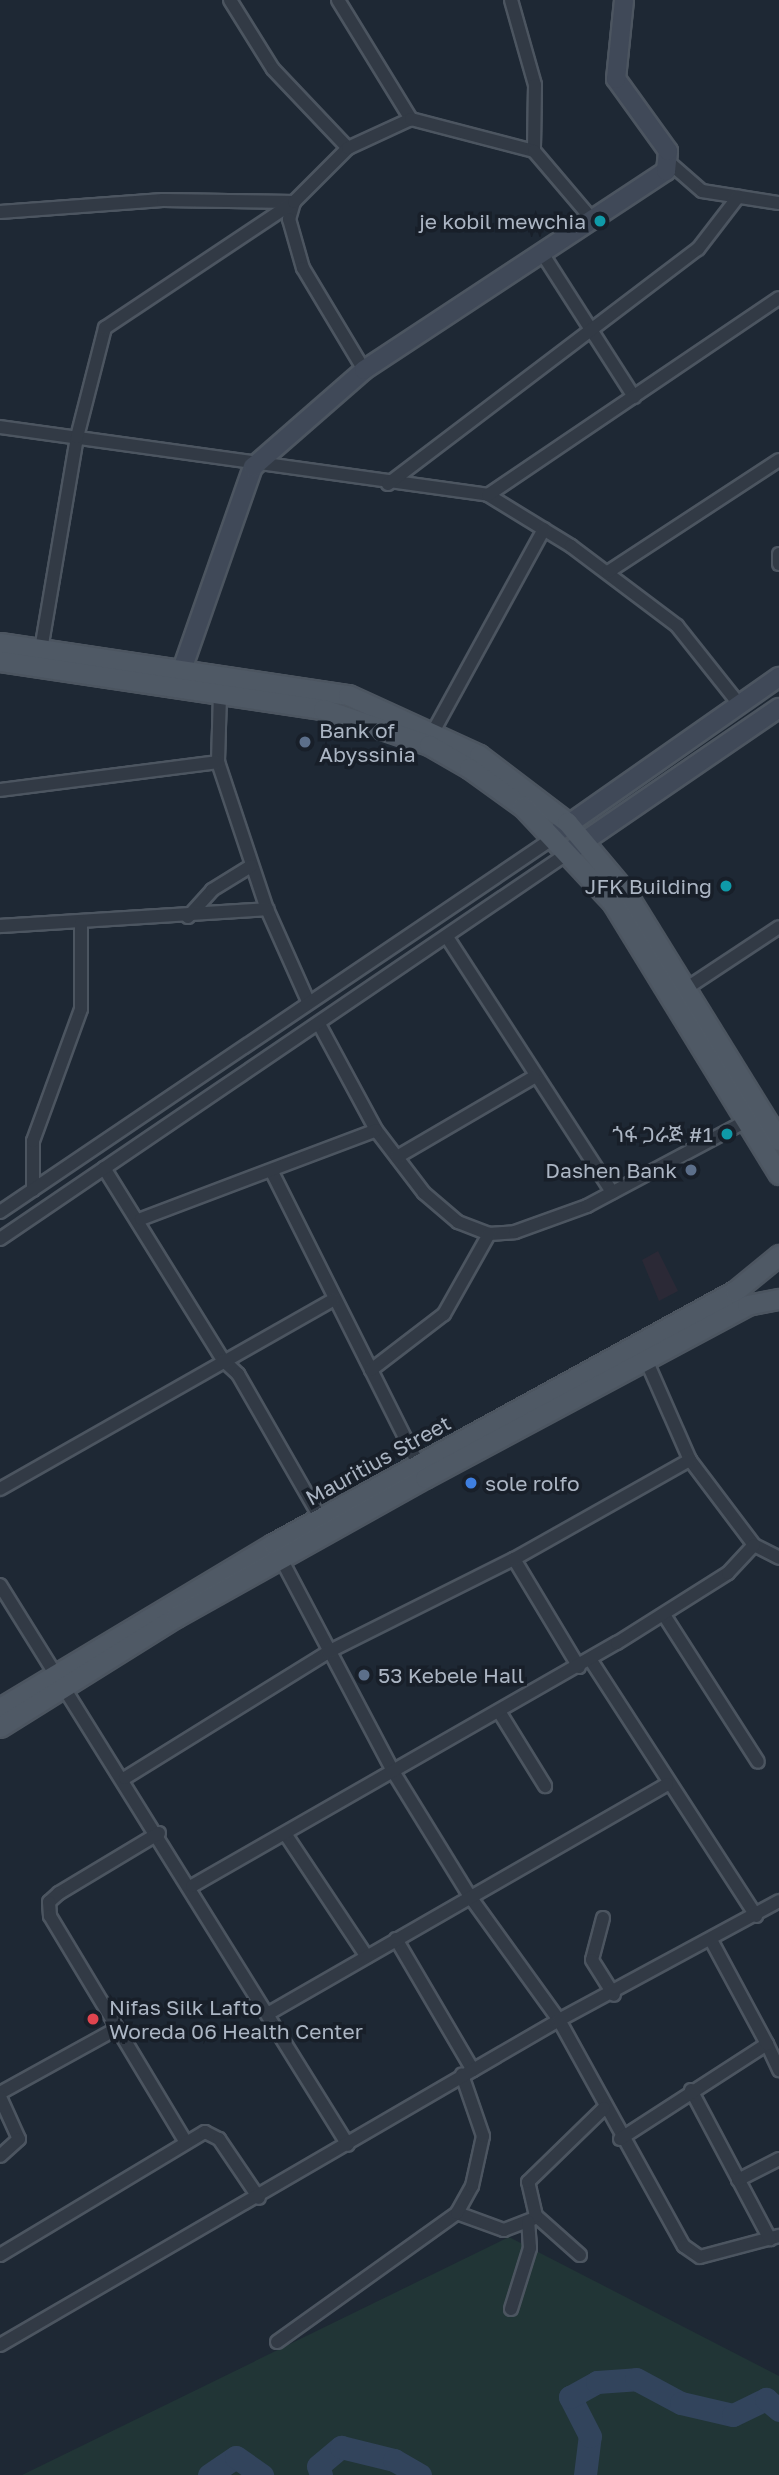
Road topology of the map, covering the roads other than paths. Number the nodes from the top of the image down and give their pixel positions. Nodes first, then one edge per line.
1 (230, 0) edge
2 (338, 0) edge
3 (511, 0) edge
4 (624, 0) edge
5 (411, 118) junction
6 (348, 148) junction
7 (534, 151) junction
8 (671, 164) junction
9 (738, 197) junction
10 (294, 202) junction
11 (779, 203) edge
12 (0, 212) edge
13 (591, 218) junction
14 (542, 253) junction
15 (776, 303) edge
16 (592, 332) junction
17 (364, 370) junction
18 (634, 397) junction
19 (0, 427) edge
20 (76, 437) junction
21 (779, 460) edge
22 (253, 467) junction
23 (388, 484) junction
24 (488, 495) junction
25 (544, 529) junction
26 (779, 554) edge
27 (779, 564) edge
28 (608, 572) junction
29 (0, 643) edge
30 (40, 650) junction
31 (0, 661) edge
32 (779, 677) edge
33 (179, 679) junction
34 (219, 694) junction
35 (739, 704) junction
36 (779, 708) edge
37 (434, 730) junction
38 (218, 762) junction
39 (0, 790) edge
40 (566, 822) junction
41 (552, 839) junction
42 (585, 841) junction
43 (568, 853) junction
44 (251, 866) junction
45 (267, 909) junction
46 (188, 917) junction
47 (81, 923) junction
48 (0, 926) edge
49 (779, 928) edge
50 (447, 937) junction
51 (687, 988) junction
52 (307, 1001) junction
53 (319, 1024) junction
54 (534, 1077) junction
55 (746, 1121) junction
56 (376, 1130) junction
57 (779, 1140) edge
58 (397, 1157) junction
59 (104, 1168) junction
60 (272, 1172) junction
61 (779, 1174) edge
62 (33, 1190) junction
63 (612, 1192) junction
64 (0, 1212) edge
65 (141, 1219) junction
66 (489, 1234) junction
67 (0, 1239) edge
68 (779, 1255) edge
69 (779, 1299) edge
70 (333, 1300) junction
71 (643, 1351) junction
72 (223, 1360) junction
73 (371, 1370) junction
74 (690, 1460) junction
75 (421, 1471) junction
76 (0, 1489) edge
77 (324, 1525) junction
78 (754, 1545) junction
79 (277, 1551) junction
80 (779, 1558) edge
81 (514, 1559) junction
82 (0, 1585) edge
83 (664, 1615) junction
84 (328, 1652) junction
85 (590, 1659) junction
86 (579, 1667) junction
87 (62, 1678) junction
88 (0, 1708) edge
89 (500, 1713) junction
90 (0, 1727) edge
91 (758, 1762) dead end
92 (394, 1773) junction
93 (125, 1778) junction
94 (667, 1784) junction
95 (545, 1786) dead end
96 (159, 1833) junction
97 (286, 1835) junction
98 (192, 1886) junction
99 (471, 1898) junction
100 (779, 1901) edge
101 (755, 1916) junction
102 (603, 1918) dead end
103 (396, 1939) junction
104 (712, 1942) junction
105 (367, 1957) junction
106 (614, 1995) junction
107 (271, 2012) junction
108 (559, 2020) junction
109 (116, 2029) junction
110 (767, 2044) junction
111 (779, 2070) edge
112 (467, 2073) junction
113 (691, 2090) junction
114 (0, 2095) edge
115 (604, 2108) junction
116 (620, 2139) junction
117 (186, 2142) junction
118 (348, 2145) junction
119 (0, 2156) edge
120 (779, 2159) edge
121 (738, 2180) junction
122 (259, 2198) junction
123 (457, 2213) junction
124 (532, 2219) junction
125 (774, 2238) edge
126 (0, 2255) edge
127 (579, 2255) dead end
128 (511, 2309) dead end
129 (277, 2342) dead end
130 (0, 2345) edge

1 - 6 street
2 - 5 street
3 - 7 street
4 - 8 street
5 - 6 street
5 - 7 street
6 - 10 street
7 - 13 street
8 - 9 street
8 - 13 street
9 - 11 street
9 - 16 street
10 - 12 street
10 - 17 street
10 - 20 street
13 - 14 street
14 - 16 street
14 - 17 street
15 - 18 street
16 - 18 street
16 - 23 street
17 - 22 street
18 - 24 street
19 - 20 street
20 - 22 street
20 - 30 street
21 - 28 street
22 - 23 street
22 - 33 street
23 - 24 street
24 - 25 street
25 - 28 street
25 - 37 street
26 - 27 street
28 - 35 street
29 - 30 main road
30 - 33 main road
31 - 33 main road
32 - 35 street
33 - 34 main road
33 - 37 main road
34 - 38 street
34 - 41 main road
35 - 40 street
36 - 42 street
37 - 40 main road
38 - 39 street
38 - 44 street
40 - 41 street
40 - 42 main road
41 - 43 main road
41 - 52 street
42 - 43 street
42 - 51 main road
43 - 50 street
43 - 55 main road
44 - 45 street
44 - 46 street
45 - 46 street
45 - 52 street
46 - 47 street
47 - 48 street
47 - 62 street
49 - 51 street
50 - 53 street
50 - 54 street
51 - 57 main road
52 - 62 street
53 - 56 street
53 - 59 street
54 - 58 street
54 - 63 street
55 - 61 main road
55 - 63 street
56 - 58 street
56 - 60 street
58 - 66 street
59 - 65 street
59 - 67 street
60 - 65 street
60 - 70 street
62 - 64 street
63 - 66 street
65 - 72 street
66 - 73 street
68 - 71 main road, Mauritius Street
69 - 71 main road, Mauritius Street
70 - 72 street
70 - 73 street
71 - 74 street
71 - 75 main road, Mauritius Street
72 - 76 street
72 - 77 street
73 - 75 street
74 - 78 street
74 - 81 street
75 - 77 main road, Mauritius Street
77 - 79 main road, Mauritius Street
78 - 80 street
78 - 83 street
79 - 84 street
79 - 87 main road, Mauritius Street
81 - 84 street
81 - 86 street
82 - 87 street
83 - 85 street
83 - 91 street
84 - 92 street
84 - 93 street
85 - 86 street
85 - 94 street
86 - 89 street
87 - 88 main road, Mauritius Street
87 - 90 main road, Mauritius Street
87 - 93 street
89 - 92 street
89 - 95 street
92 - 97 street
92 - 99 street
93 - 96 street
94 - 99 street
94 - 101 street
96 - 98 street
96 - 109 street
97 - 98 street
97 - 105 street
98 - 107 street
99 - 103 street
99 - 108 street
100 - 101 street
101 - 104 street
102 - 106 street
103 - 105 street
103 - 112 street
104 - 106 street
104 - 110 street
105 - 107 street
106 - 108 street
107 - 118 street
108 - 112 street
108 - 115 street
109 - 114 street
109 - 117 street
110 - 111 street
110 - 113 street
112 - 118 street
112 - 123 street
113 - 116 street
113 - 121 street
114 - 119 street
115 - 116 street
115 - 124 street
116 - 125 street
117 - 122 street
117 - 126 street
118 - 122 street
120 - 121 street
121 - 125 street
122 - 130 street
123 - 124 street
123 - 129 street
124 - 127 street
124 - 128 street

